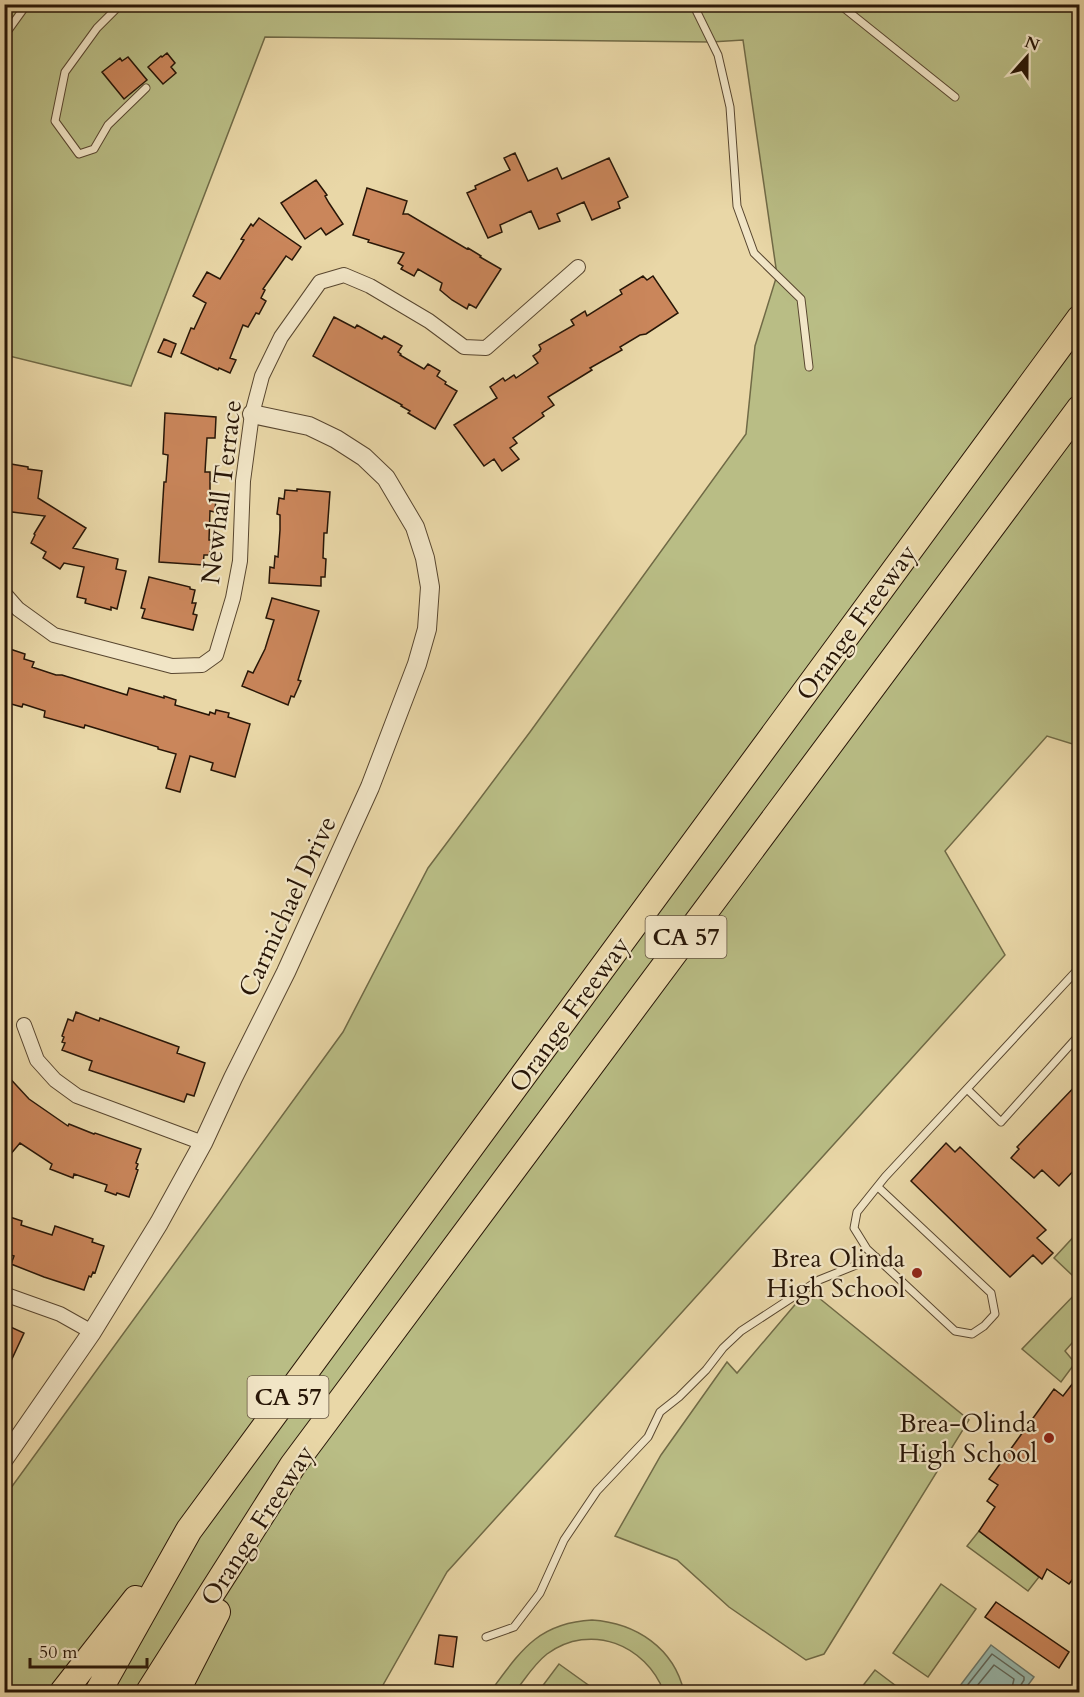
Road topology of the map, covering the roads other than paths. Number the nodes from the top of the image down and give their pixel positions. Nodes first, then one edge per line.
1 (27, 4) edge
2 (121, 4) edge
3 (693, 4) edge
4 (839, 4) edge
5 (4, 36) edge
6 (146, 88) dead end
7 (955, 97) dead end
8 (578, 267) dead end
9 (1080, 318) edge
10 (809, 367) dead end
11 (1080, 408) edge
12 (252, 414) junction
13 (4, 593) edge
14 (1080, 967) edge
15 (24, 1025) dead end
16 (1080, 1034) edge
17 (966, 1089) junction
18 (203, 1143) junction
19 (878, 1187) junction
20 (876, 1257) junction
21 (4, 1294) edge
22 (92, 1332) junction
23 (4, 1459) edge
24 (293, 1465) junction
25 (189, 1530) junction
26 (486, 1636) dead end
27 (63, 1692) edge
28 (98, 1692) edge
29 (149, 1692) edge
30 (176, 1692) edge

1 - 5 lane
2 - 6 lane
3 - 10 lane
4 - 7 lane
8 - 12 street, Newhall Terrace
9 - 25 highway, Orange Freeway / CA 57
11 - 24 highway, Orange Freeway / CA 57
12 - 13 street, Newhall Terrace
12 - 18 street, Carmichael Drive
14 - 17 lane
15 - 18 street
16 - 17 lane
17 - 19 lane
18 - 22 street, Carmichael Drive
19 - 20 lane
19 - 20 lane
20 - 26 lane
21 - 22 street
22 - 23 street, Carmichael Drive
24 - 29 highway, Orange Freeway / CA 57
24 - 30 highway
25 - 27 highway
25 - 28 highway, Orange Freeway / CA 57

